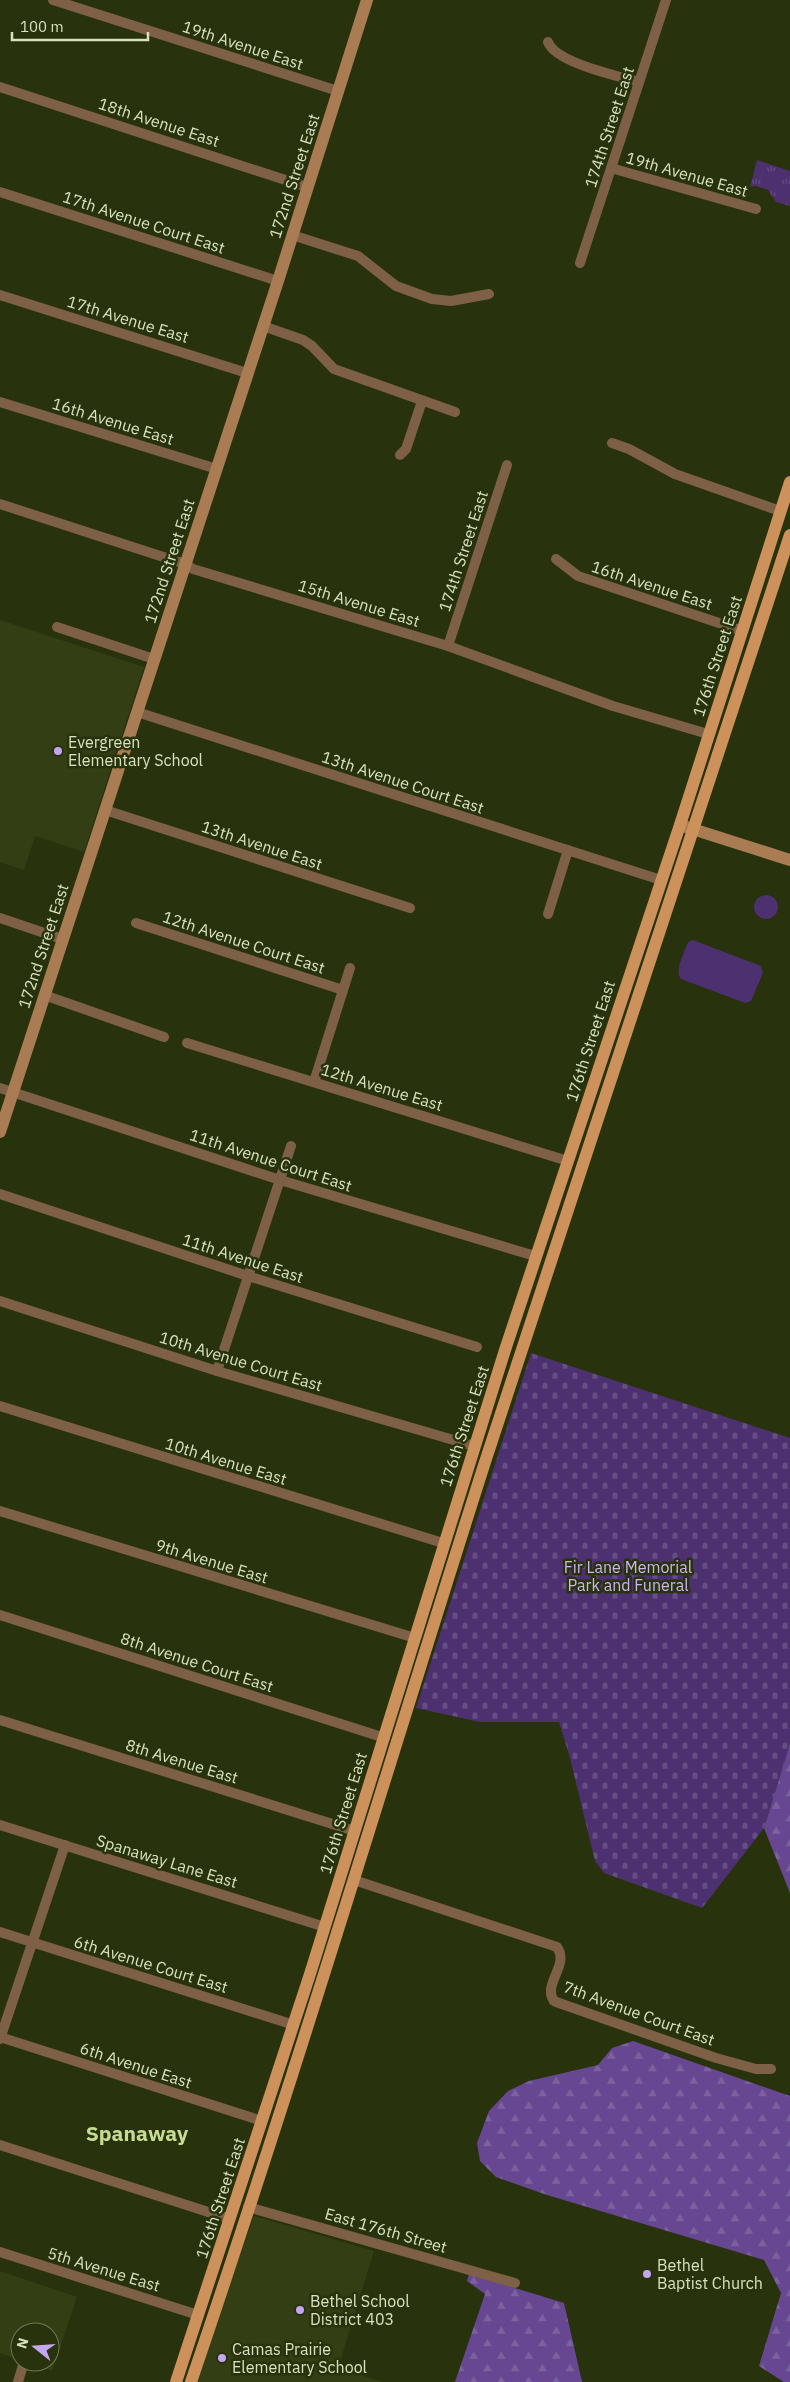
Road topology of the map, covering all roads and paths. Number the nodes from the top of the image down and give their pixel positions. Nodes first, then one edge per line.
1 (53, 0) edge
2 (367, 0) edge
3 (666, 0) edge
4 (548, 42) dead end
5 (639, 82) junction
6 (0, 87) edge
7 (338, 91) junction
8 (611, 168) junction
9 (308, 187) junction
10 (0, 192) edge
11 (756, 209) dead end
12 (292, 235) junction
13 (580, 263) dead end
14 (278, 281) junction
15 (489, 294) dead end
16 (0, 295) edge
17 (263, 326) junction
18 (247, 373) junction
19 (422, 401) junction
20 (0, 402) edge
21 (455, 412) dead end
22 (612, 443) dead end
23 (400, 455) dead end
24 (507, 465) dead end
25 (217, 469) junction
26 (790, 482) edge
27 (0, 504) edge
28 (780, 511) junction
29 (790, 536) edge
30 (556, 559) dead end
31 (185, 564) junction
32 (763, 566) junction
33 (779, 570) junction
34 (56, 627) dead end
35 (743, 631) junction
36 (448, 646) junction
37 (154, 659) junction
38 (137, 712) junction
39 (708, 734) junction
40 (105, 810) junction
41 (680, 825) junction
42 (694, 829) junction
43 (568, 850) junction
44 (790, 860) edge
45 (660, 880) junction
46 (410, 908) dead end
47 (548, 914) dead end
48 (0, 918) edge
49 (136, 923) dead end
50 (62, 939) junction
51 (350, 968) dead end
52 (343, 990) junction
53 (640, 990) junction
54 (44, 995) junction
55 (164, 1036) dead end
56 (187, 1042) dead end
57 (314, 1082) junction
58 (6, 1090) edge
59 (0, 1132) edge
60 (291, 1146) dead end
61 (568, 1161) junction
62 (280, 1180) junction
63 (0, 1194) edge
64 (536, 1256) junction
65 (248, 1276) junction
66 (0, 1301) edge
67 (526, 1336) junction
68 (477, 1347) dead end
69 (217, 1371) junction
70 (0, 1406) edge
71 (474, 1446) junction
72 (0, 1511) edge
73 (444, 1543) junction
74 (0, 1615) edge
75 (415, 1638) junction
76 (0, 1720) edge
77 (385, 1738) junction
78 (377, 1806) junction
79 (0, 1825) edge
80 (355, 1831) junction
81 (64, 1845) junction
82 (354, 1880) junction
83 (347, 1902) junction
84 (325, 1927) junction
85 (0, 1932) edge
86 (32, 1942) junction
87 (294, 2025) junction
88 (0, 2038) edge
89 (771, 2070) dead end
90 (262, 2121) junction
91 (0, 2146) edge
92 (248, 2207) junction
93 (230, 2219) junction
94 (0, 2252) edge
95 (515, 2283) dead end
96 (198, 2314) junction
97 (176, 2382) edge
98 (183, 2382) edge
99 (191, 2382) edge

1 - 7 street, 19th Avenue East
2 - 7 street, 172nd Street East
3 - 5 street, 174th Street East
4 - 5 street
5 - 8 street, 174th Street East
6 - 9 street, 18th Avenue East
7 - 9 street, 172nd Street East
8 - 11 street, 19th Avenue East
8 - 13 street, 174th Street East
9 - 12 street, 172nd Street East
10 - 14 street, 17th Avenue Court East
12 - 14 street, 172nd Street East
12 - 15 street
14 - 17 street, 172nd Street East
16 - 18 street, 17th Avenue East
17 - 18 street, 172nd Street East
17 - 19 street
18 - 25 street, 172nd Street East
19 - 21 street
19 - 23 street
20 - 25 street, 16th Avenue East
22 - 28 street
24 - 36 street, 174th Street East
25 - 31 street, 172nd Street East
26 - 28 main road, 176th Street East
27 - 31 street, 15th Avenue East
28 - 32 main road, 176th Street East
29 - 33 main road, 176th Street East
30 - 35 street, 16th Avenue East
31 - 36 street, 15th Avenue East
31 - 37 street, 172nd Street East
32 - 33 main road
32 - 35 main road, 176th Street East
33 - 42 main road, 176th Street East
34 - 37 street
35 - 39 main road, 176th Street East
36 - 39 street, 15th Avenue East
37 - 38 street, 172nd Street East
38 - 40 street, 172nd Street East
38 - 43 street, 13th Avenue Court East
39 - 41 main road, 176th Street East
40 - 46 street, 13th Avenue East
40 - 50 street, 172nd Street East
41 - 42 street
41 - 45 main road, 176th Street East
42 - 44 street
42 - 53 main road, 176th Street East
43 - 45 street, 13th Avenue Court East
43 - 47 street
45 - 53 main road
45 - 61 main road, 176th Street East
48 - 50 street
49 - 52 street, 12th Avenue Court East
50 - 54 street, 172nd Street East
51 - 52 street
52 - 57 street
53 - 67 main road, 176th Street East
54 - 55 street
54 - 58 street, 172nd Street East
56 - 57 street, 12th Avenue East
57 - 61 street, 12th Avenue East
58 - 59 street, 172nd Street East
58 - 62 street, 11th Avenue Court East
60 - 62 street
61 - 64 main road, 176th Street East
62 - 64 street, 11th Avenue Court East
62 - 65 street
63 - 65 street, 11th Avenue East
64 - 67 main road
64 - 71 main road, 176th Street East
65 - 68 street, 11th Avenue East
65 - 69 street
66 - 69 street, 10th Avenue Court East
67 - 78 main road, 176th Street East
69 - 71 street, 10th Avenue Court East
70 - 73 street, 10th Avenue East
71 - 73 main road, 176th Street East
72 - 75 street, 9th Avenue East
73 - 75 main road, 176th Street East
74 - 77 street, 8th Avenue Court East
75 - 77 main road, 176th Street East
76 - 80 street, 8th Avenue East
77 - 78 main road
77 - 80 main road, 176th Street East
78 - 82 main road, 176th Street East
79 - 81 street, Spanaway Lane East
80 - 83 main road
80 - 84 main road, 176th Street East
81 - 84 street, Spanaway Lane East
81 - 86 street
82 - 83 main road, 176th Street East
82 - 89 street, 7th Avenue Court East
83 - 92 main road, 176th Street East
84 - 87 main road, 176th Street East
85 - 86 street, 6th Avenue Court East
86 - 87 street, 6th Avenue Court East
86 - 88 street
87 - 90 main road, 176th Street East
88 - 90 street, 6th Avenue East
90 - 92 main road
90 - 93 main road, 176th Street East
91 - 93 street
92 - 95 street, East 176th Street
92 - 99 main road, 176th Street East
93 - 96 main road, 176th Street East
94 - 96 street, 5th Avenue East
96 - 97 main road, 176th Street East
96 - 98 main road

